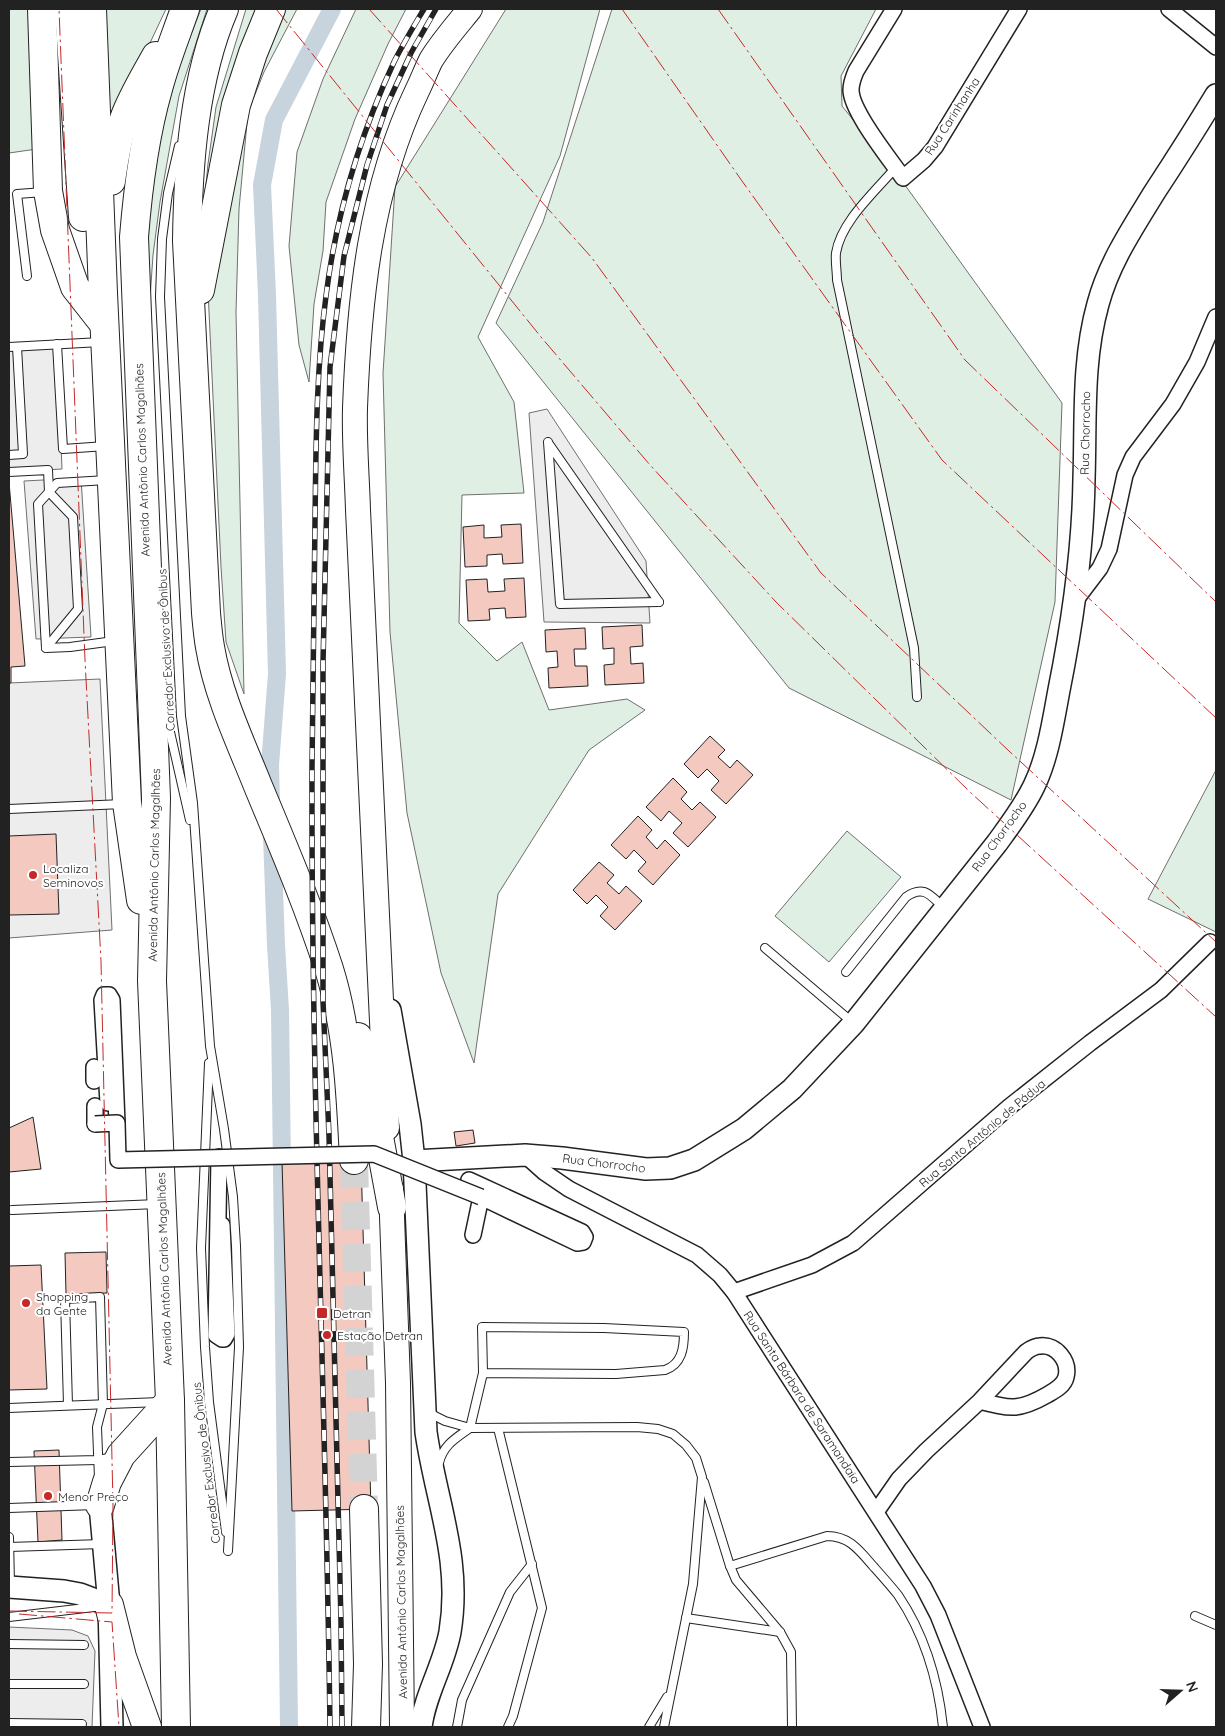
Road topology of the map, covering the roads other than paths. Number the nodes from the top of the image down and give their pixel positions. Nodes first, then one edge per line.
1 (42, 9) edge
2 (69, 9) edge
3 (92, 9) edge
4 (184, 9) edge
5 (224, 9) edge
6 (272, 9) edge
7 (470, 9) edge
8 (894, 9) edge
9 (1019, 9) edge
10 (1169, 9) edge
11 (1216, 47) edge
12 (206, 61) junction
13 (1216, 95) edge
14 (188, 115) dead end
15 (181, 141) dead end
16 (896, 168) junction
17 (48, 191) junction
18 (27, 276) dead end
19 (104, 317) junction
20 (1216, 317) edge
21 (192, 335) junction
22 (57, 344) junction
23 (13, 347) edge
24 (110, 446) junction
25 (9, 455) edge
26 (9, 472) edge
27 (112, 480) junction
28 (49, 492) junction
29 (659, 602) joint
30 (1074, 602) junction
31 (119, 640) junction
32 (46, 648) junction
33 (150, 650) junction
34 (161, 696) dead end
35 (917, 697) dead end
36 (163, 705) dead end
37 (127, 804) junction
38 (9, 809) edge
39 (197, 854) junction
40 (944, 908) junction
41 (1210, 942) dead end
42 (378, 943) junction
43 (765, 948) dead end
44 (329, 970) junction
45 (846, 972) dead end
46 (152, 981) junction
47 (854, 1023) junction
48 (210, 1046) junction
49 (117, 1123) junction
50 (525, 1155) junction
51 (219, 1158) junction
52 (354, 1160) tunnel mouth
53 (414, 1160) junction
54 (469, 1180) dead end
55 (480, 1197) junction
56 (162, 1204) junction
57 (392, 1207) junction
58 (12, 1210) dead end
59 (222, 1225) dead end
60 (473, 1235) dead end
61 (734, 1292) junction
62 (483, 1373) junction
63 (170, 1401) junction
64 (980, 1401) junction
65 (103, 1404) junction
66 (68, 1405) junction
67 (9, 1408) edge
68 (424, 1411) junction
69 (470, 1428) junction
70 (498, 1428) junction
71 (109, 1458) junction
72 (9, 1462) edge
73 (702, 1477) junction
74 (434, 1480) junction
75 (100, 1505) junction
76 (9, 1508) edge
77 (364, 1509) tunnel mouth
78 (876, 1512) junction
79 (9, 1537) edge
80 (103, 1544) junction
81 (9, 1547) edge
82 (532, 1564) junction
83 (730, 1566) junction
84 (105, 1570) junction
85 (10, 1587) edge
86 (64, 1591) junction
87 (109, 1605) junction
88 (1195, 1616) dead end
89 (9, 1617) edge
90 (686, 1618) junction
91 (1216, 1625) edge
92 (780, 1632) junction
93 (9, 1644) edge
94 (84, 1645) dead end
95 (9, 1684) edge
96 (84, 1684) dead end
97 (670, 1690) junction
98 (9, 1723) edge
99 (82, 1724) dead end
100 (112, 1727) edge
101 (147, 1727) edge
102 (176, 1727) edge
103 (366, 1727) edge
104 (402, 1727) edge
105 (421, 1727) edge
106 (456, 1727) edge
107 (508, 1727) edge
108 (649, 1727) edge
109 (664, 1727) edge
110 (792, 1727) edge
111 (943, 1727) edge
112 (982, 1727) edge

1 - 17 highway
2 - 19 highway
3 - 19 highway
4 - 19 highway
4 - 33 highway, Avenida Antônio Carlos Magalhães
5 - 12 highway
6 - 21 highway
7 - 42 main road, Avenida Antônio Carlos Magalhães
8 - 16 street
9 - 16 street, Rua Carinhanha
10 - 11 street
12 - 14 lane
12 - 21 highway
13 - 30 street, Rua Chorrocho
15 - 39 lane, Corredor Exclusivo de Ônibus
16 - 35 lane
17 - 18 lane
17 - 19 highway
19 - 22 lane
19 - 24 highway
20 - 30 street
21 - 44 highway
22 - 23 lane
22 - 24 lane
23 - 25 lane
24 - 27 highway
26 - 28 lane
27 - 28 lane
27 - 31 highway
28 - 32 lane
28 - 32 lane
29 - 29 lane
30 - 40 street, Rua Chorrocho
31 - 32 lane
31 - 37 highway
33 - 34 lane, Corredor Exclusivo de Ônibus
33 - 46 highway, Avenida Antônio Carlos Magalhães
36 - 39 lane, Corredor Exclusivo de Ônibus
37 - 38 lane
37 - 46 highway
39 - 48 lane, Corredor Exclusivo de Ônibus
40 - 45 lane
40 - 47 street, Rua Chorrocho
41 - 61 street, Rua Santo Antônio de Pádua
42 - 53 street
42 - 57 main road, Avenida Antônio Carlos Magalhães
43 - 47 lane
44 - 52 highway
44 - 57 highway
46 - 56 highway, Avenida Antônio Carlos Magalhães
47 - 50 street, Rua Chorrocho
48 - 48 lane, Corredor Exclusivo de Ônibus
49 - 49 street, bridge
49 - 51 street, bridge
50 - 53 street, Rua Chorrocho
50 - 61 street, Rua Santa Bárbara de Saramandaia
51 - 55 street, bridge
51 - 59 street
53 - 68 street
54 - 55 street
55 - 60 street
56 - 58 lane
56 - 63 highway, Avenida Antônio Carlos Magalhães
57 - 104 main road, Avenida Antônio Carlos Magalhães
61 - 78 street, Rua Santa Bárbara de Saramandaia
62 - 62 lane
62 - 69 lane
63 - 65 lane
63 - 71 highway
63 - 102 highway, Avenida Antônio Carlos Magalhães
64 - 64 street
64 - 78 street
65 - 66 lane
65 - 66 lane
65 - 71 lane
66 - 67 lane
68 - 69 lane
68 - 74 street
69 - 70 lane
69 - 74 lane
70 - 73 lane
70 - 82 lane
71 - 72 lane
71 - 75 highway
73 - 83 lane
73 - 90 lane
74 - 105 street
75 - 76 lane
75 - 80 street
77 - 103 highway
78 - 112 street, Rua Santa Bárbara de Saramandaia
79 - 81 lane
80 - 81 lane
80 - 84 street
81 - 85 lane
82 - 106 lane
82 - 107 lane
83 - 92 lane
83 - 111 lane
84 - 86 street
84 - 87 street
85 - 86 street
86 - 87 street
87 - 89 lane
87 - 100 street
87 - 101 highway
88 - 91 lane
90 - 92 lane
90 - 97 lane
92 - 110 lane
93 - 94 lane
95 - 96 lane
97 - 108 lane
97 - 109 lane
98 - 99 lane

